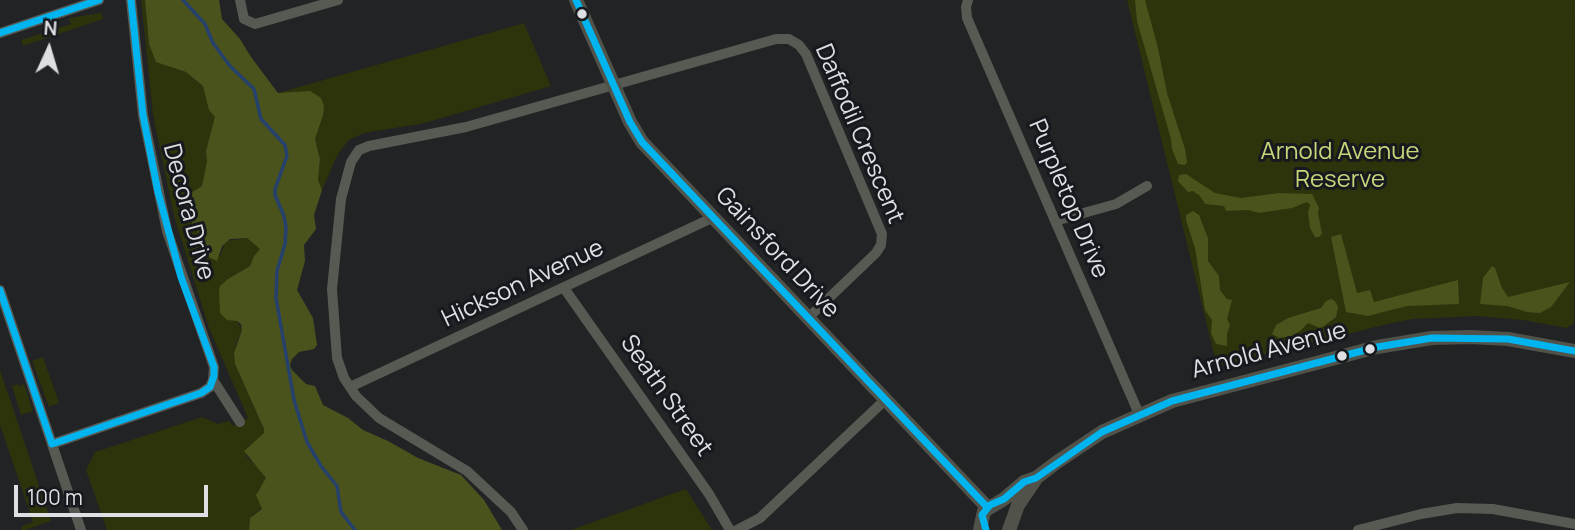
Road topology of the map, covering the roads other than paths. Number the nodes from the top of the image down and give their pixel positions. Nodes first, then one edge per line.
1 (99, 0) edge
2 (131, 0) edge
3 (240, 0) edge
4 (338, 0) edge
5 (576, 0) edge
6 (968, 0) edge
7 (0, 33) edge
8 (614, 85) junction
9 (1147, 186) dead end
10 (712, 218) junction
11 (1055, 221) junction
12 (564, 288) junction
13 (0, 290) edge
14 (808, 318) junction
15 (1575, 351) edge
16 (213, 380) junction
17 (350, 387) junction
18 (885, 400) junction
19 (1139, 414) junction
20 (240, 422) dead end
21 (52, 444) junction
22 (1036, 478) junction
23 (986, 518) edge
24 (1012, 524) edge
25 (1575, 524) edge
26 (81, 530) edge
27 (523, 530) edge
28 (730, 530) edge
29 (737, 530) edge
30 (1358, 530) edge

1 - 7 street
2 - 16 street, Decora Drive
3 - 4 street
5 - 8 street, Gainsford Drive
6 - 11 street, Purpletop Drive
8 - 10 street, Gainsford Drive
8 - 14 street, Daffodil Crescent
8 - 17 street, Daffodil Crescent
9 - 11 street
10 - 12 street, Hickson Avenue
10 - 14 street, Gainsford Drive
11 - 19 street, Purpletop Drive
12 - 17 street, Hickson Avenue
12 - 28 street, Seath Street
13 - 21 street
14 - 18 street, Gainsford Drive
15 - 19 street, Arnold Avenue
16 - 20 street, Decora Drive
16 - 21 street
17 - 27 street
18 - 23 street, Gainsford Drive
18 - 29 street
19 - 22 street, Arnold Avenue
21 - 26 street
22 - 23 street, Arnold Avenue
22 - 24 street, Arnold Avenue
23 - 24 street, Gainsford Drive
25 - 30 street

